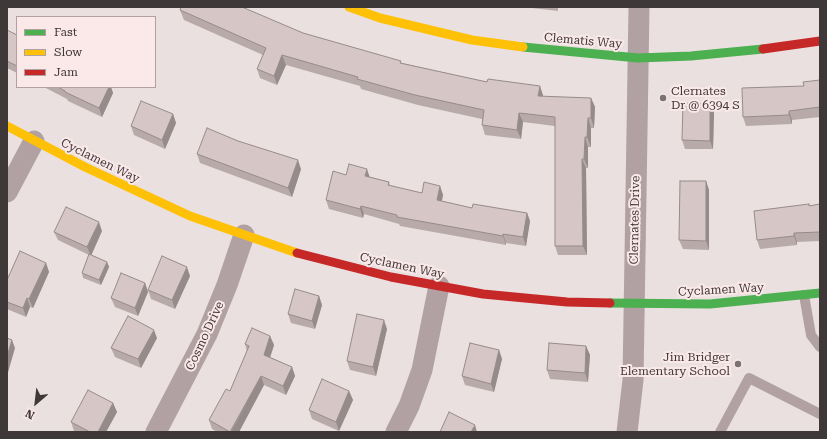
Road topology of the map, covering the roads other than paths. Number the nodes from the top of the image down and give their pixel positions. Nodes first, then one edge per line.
1 (349, 7) edge
2 (639, 7) edge
3 (820, 41) edge
4 (638, 58) junction
5 (7, 126) edge
6 (34, 140) junction
7 (7, 192) edge
8 (244, 235) junction
9 (439, 286) junction
10 (820, 293) edge
11 (804, 295) junction
12 (634, 304) junction
13 (820, 347) edge
14 (820, 414) edge
15 (156, 432) edge
16 (396, 432) edge
17 (627, 432) edge
18 (720, 432) edge

1 - 4 street, Clematis Way
2 - 4 street, Clernates Drive
3 - 4 street, Clematis Way
4 - 12 street, Clernates Drive
5 - 6 street, Cyclamen Way
6 - 7 street
6 - 8 street, Cyclamen Way
8 - 9 street, Cyclamen Way
8 - 15 street, Cosmo Drive
9 - 12 street, Cyclamen Way
9 - 16 street
10 - 11 street, Cyclamen Way
11 - 12 street, Cyclamen Way
11 - 13 lane
12 - 17 street, Clernates Drive
14 - 18 lane

